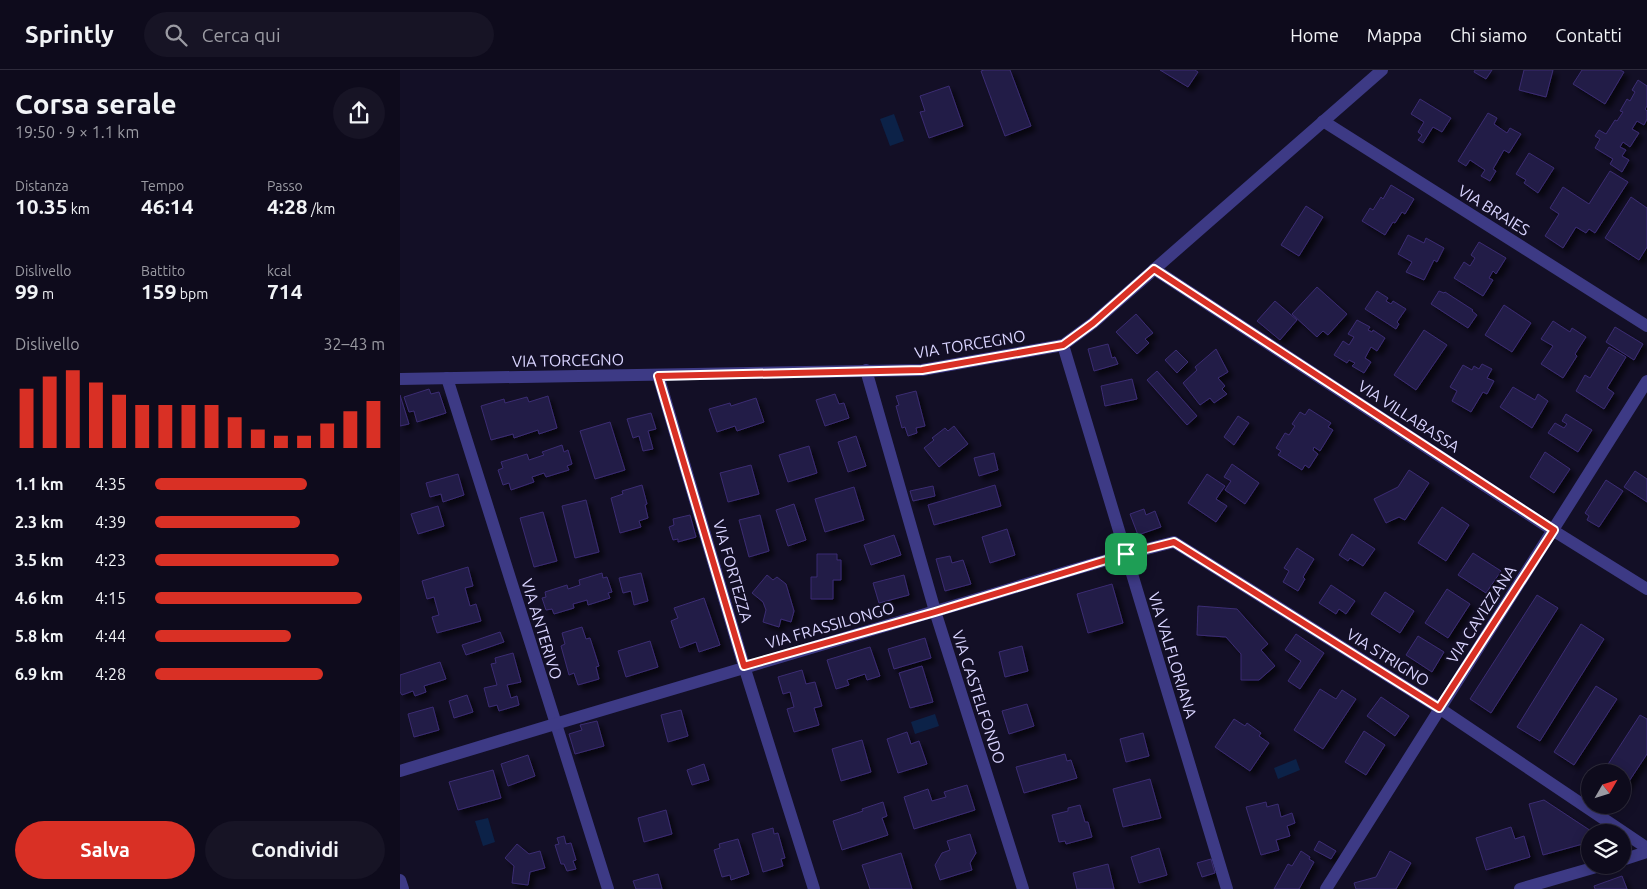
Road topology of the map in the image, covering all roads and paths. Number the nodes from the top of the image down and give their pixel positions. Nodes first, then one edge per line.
1 (1382, 70) edge
2 (1323, 121) junction
3 (1154, 269) junction
4 (1647, 326) edge
5 (1063, 345) junction
6 (866, 370) junction
7 (658, 376) junction
8 (447, 378) junction
9 (400, 379) edge
10 (1647, 381) edge
11 (1554, 530) junction
12 (1126, 554) junction
13 (1647, 589) edge
14 (935, 612) junction
15 (744, 666) junction
16 (1439, 708) junction
17 (555, 724) junction
18 (400, 771) edge
19 (1647, 848) edge
20 (1647, 852) edge
21 (1631, 857) edge
22 (1581, 872) edge
23 (400, 880) edge
24 (403, 889) edge
25 (608, 889) edge
26 (814, 889) edge
27 (1023, 889) edge
28 (1227, 889) edge
29 (1326, 889) edge
30 (1520, 889) edge

1 - 2 street, VIA TORCEGNO
2 - 3 street, VIA TORCEGNO
2 - 4 street, VIA BRAIES
3 - 5 street, VIA TORCEGNO
3 - 11 street, VIA VILLABASSA
5 - 6 street, VIA TORCEGNO
5 - 12 street, VIA VALFLORIANA
6 - 7 street, VIA TORCEGNO
6 - 14 street, VIA CASTELFONDO
7 - 8 street, VIA TORCEGNO
7 - 15 street, VIA FORTEZZA
8 - 9 street, VIA TORCEGNO
8 - 17 street, VIA ANTERIVO
10 - 11 street, VIA CAVIZZANA
11 - 13 street, VIA VILLABASSA
11 - 16 street, VIA CAVIZZANA
12 - 14 street, VIA FRASSILONGO
12 - 16 street, VIA STRIGNO
12 - 28 street, VIA VALFLORIANA
14 - 15 street, VIA FRASSILONGO
14 - 27 street, VIA CASTELFONDO
15 - 17 street, VIA FRASSILONGO
15 - 26 street, VIA FORTEZZA
16 - 19 street, VIA STRIGNO
16 - 29 street, VIA CAVIZZANA
17 - 18 street, VIA FRASSILONGO
17 - 25 street, VIA ANTERIVO
20 - 21 street
22 - 30 street
23 - 24 street

